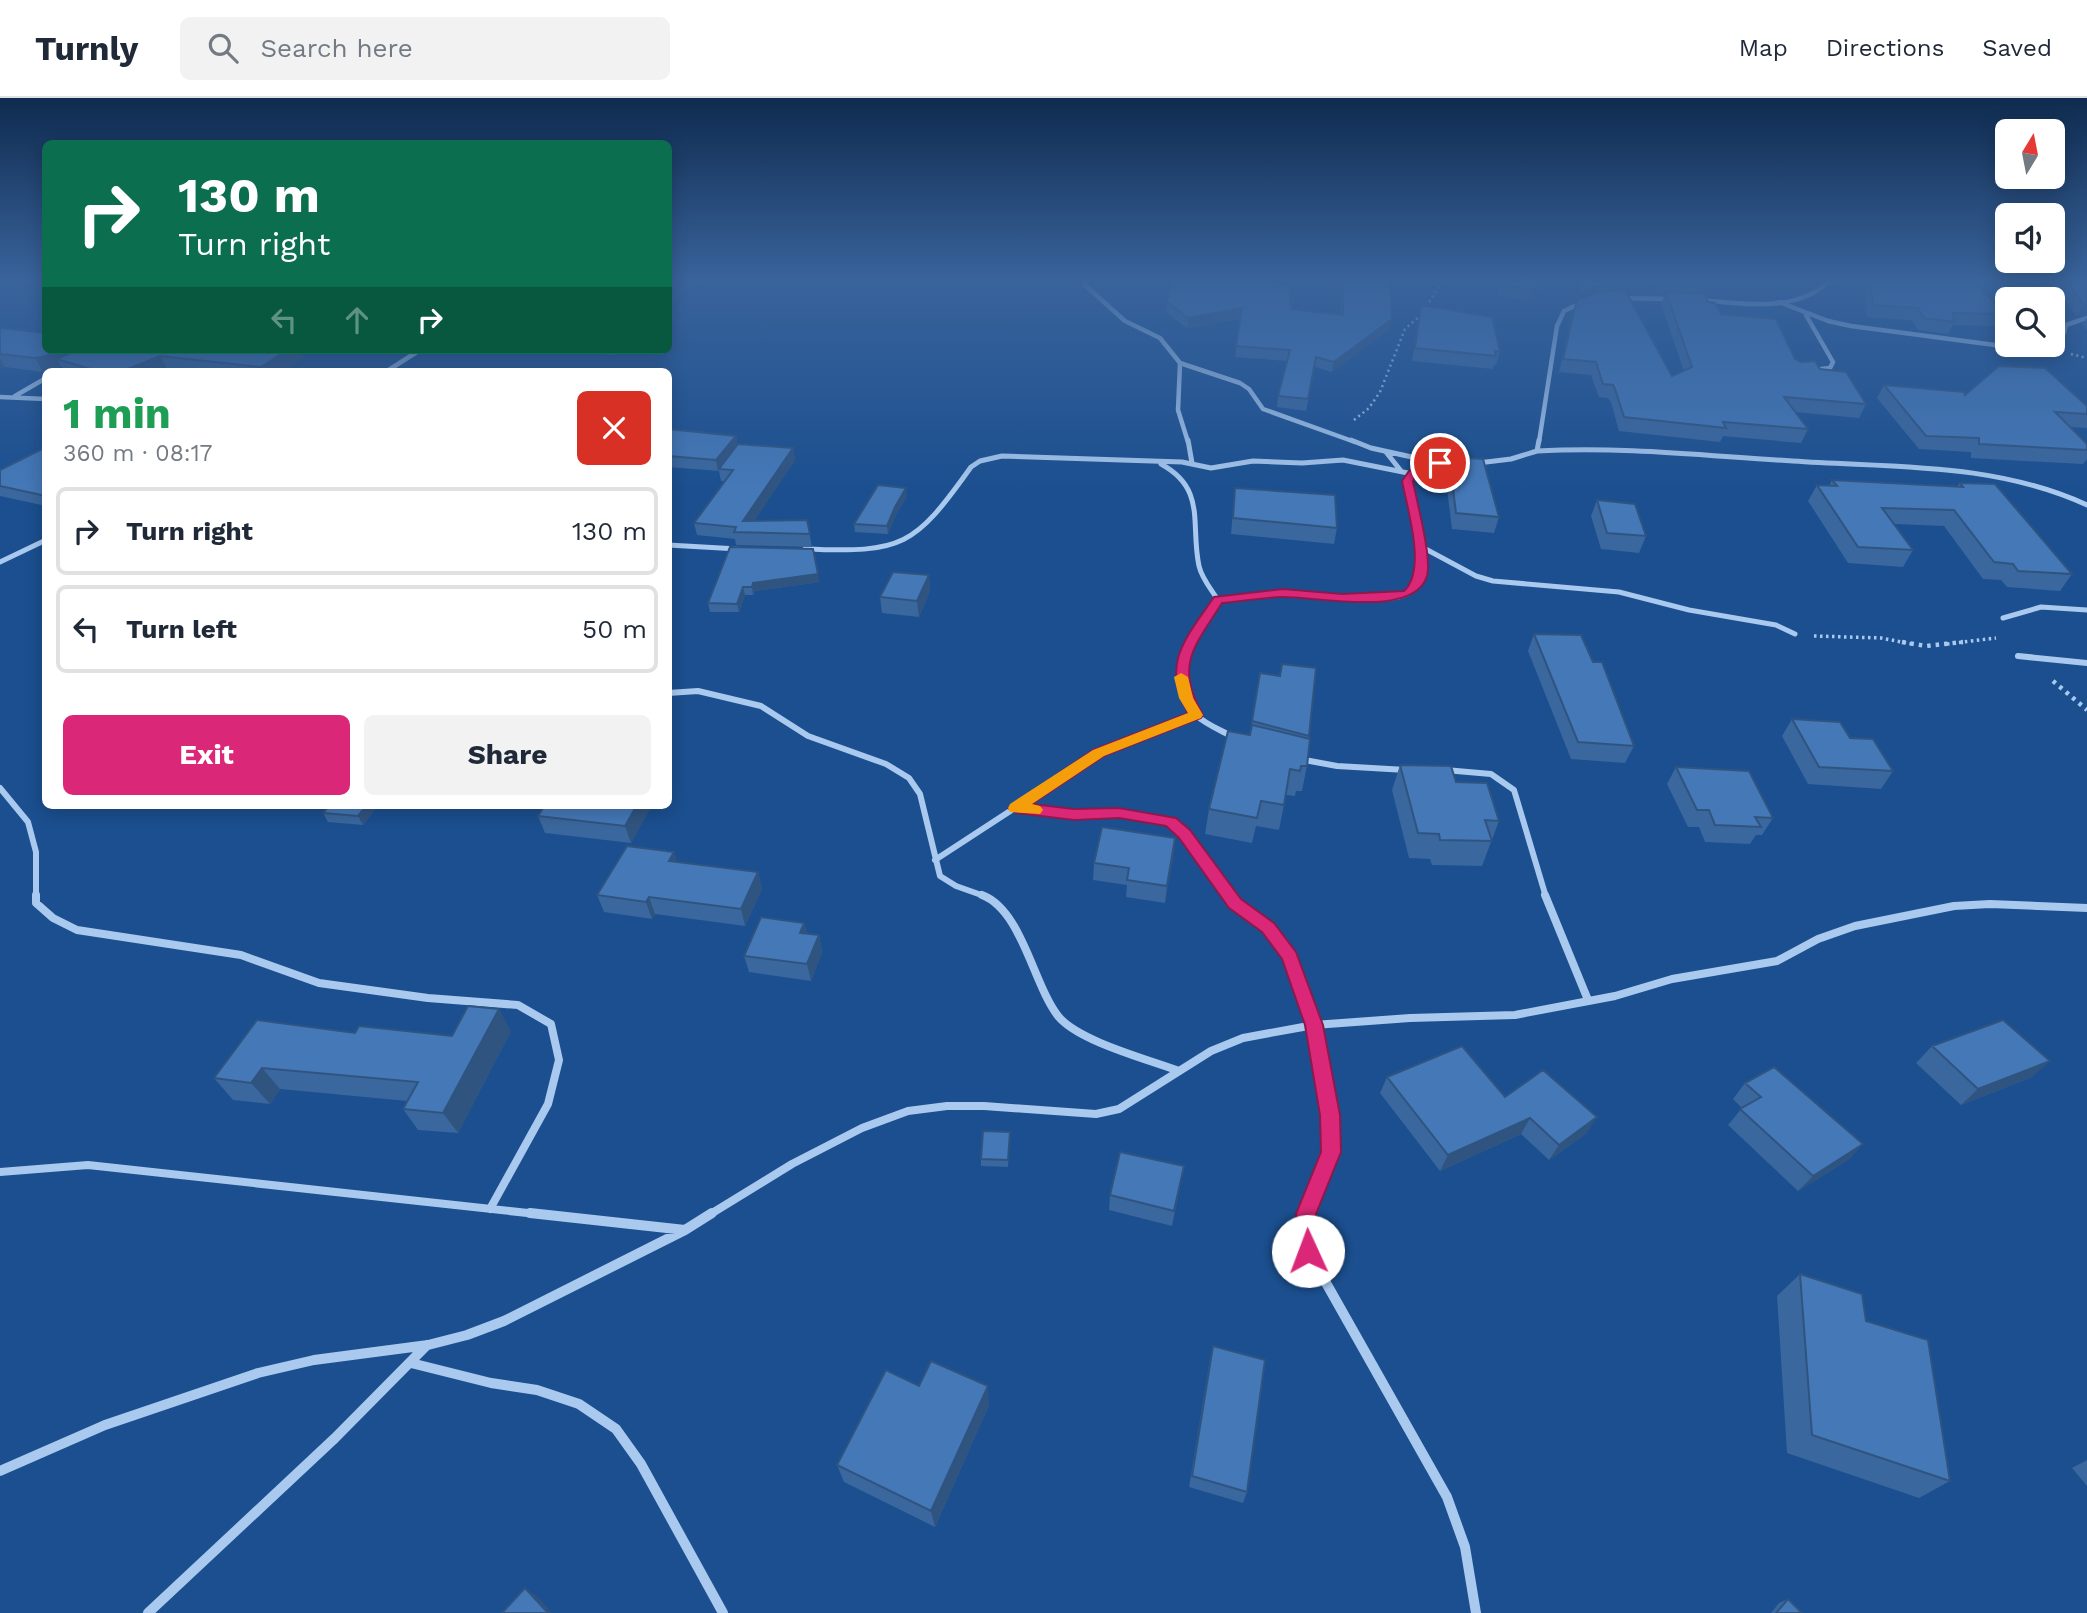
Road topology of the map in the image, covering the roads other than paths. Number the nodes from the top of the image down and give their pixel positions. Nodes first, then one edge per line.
1 (1170, 351) edge
2 (1553, 351) edge
3 (1827, 351) edge
4 (415, 354) edge
5 (1180, 363) junction
6 (392, 368) edge
7 (1805, 370) edge
8 (42, 380) edge
9 (0, 397) edge
10 (14, 397) junction
11 (42, 399) edge
12 (1386, 451) junction
13 (1537, 451) junction
14 (1157, 462) junction
15 (1192, 463) junction
16 (1440, 463) junction
17 (1462, 463) edge
18 (1472, 463) edge
19 (1401, 471) junction
20 (1413, 474) junction
21 (2087, 505) edge
22 (42, 542) edge
23 (672, 545) edge
24 (1420, 546) junction
25 (746, 549) edge
26 (798, 549) edge
27 (0, 562) edge
28 (1218, 600) junction
29 (2087, 610) edge
30 (2003, 618) dead end
31 (1795, 634) road end
32 (2018, 656) dead end
33 (2087, 663) edge
34 (672, 693) edge
35 (1196, 715) junction
36 (1241, 741) edge
37 (1297, 759) edge
38 (1415, 771) edge
39 (1441, 771) edge
40 (0, 788) edge
41 (1016, 808) junction
42 (935, 860) junction
43 (2087, 908) edge
44 (1588, 1000) junction
45 (1314, 1025) junction
46 (1179, 1071) junction
47 (0, 1172) edge
48 (490, 1209) junction
49 (685, 1230) junction
50 (428, 1345) junction
51 (411, 1363) junction
52 (0, 1471) edge
53 (148, 1613) edge
54 (723, 1613) edge
55 (1476, 1613) edge

1 - 5 street
2 - 13 street
3 - 7 street
4 - 6 street
5 - 12 street
5 - 15 street
8 - 10 street
9 - 10 street
10 - 11 street
12 - 16 street
12 - 19 street
13 - 18 street
13 - 21 street
14 - 15 street
14 - 26 street
14 - 28 street
15 - 19 street
16 - 17 street
16 - 20 street
19 - 20 street
20 - 24 street
22 - 27 street
23 - 25 street
24 - 28 street
24 - 31 street
28 - 35 street
29 - 30 street
32 - 33 street
34 - 42 street
35 - 36 street
35 - 41 street
37 - 38 street
39 - 44 street
40 - 48 street
41 - 42 street
41 - 45 street
42 - 46 street
43 - 44 street
44 - 45 street
45 - 46 street
45 - 55 street
46 - 49 street
47 - 48 street
48 - 49 street
49 - 50 street
50 - 51 street
50 - 52 street
51 - 53 street
51 - 54 street

